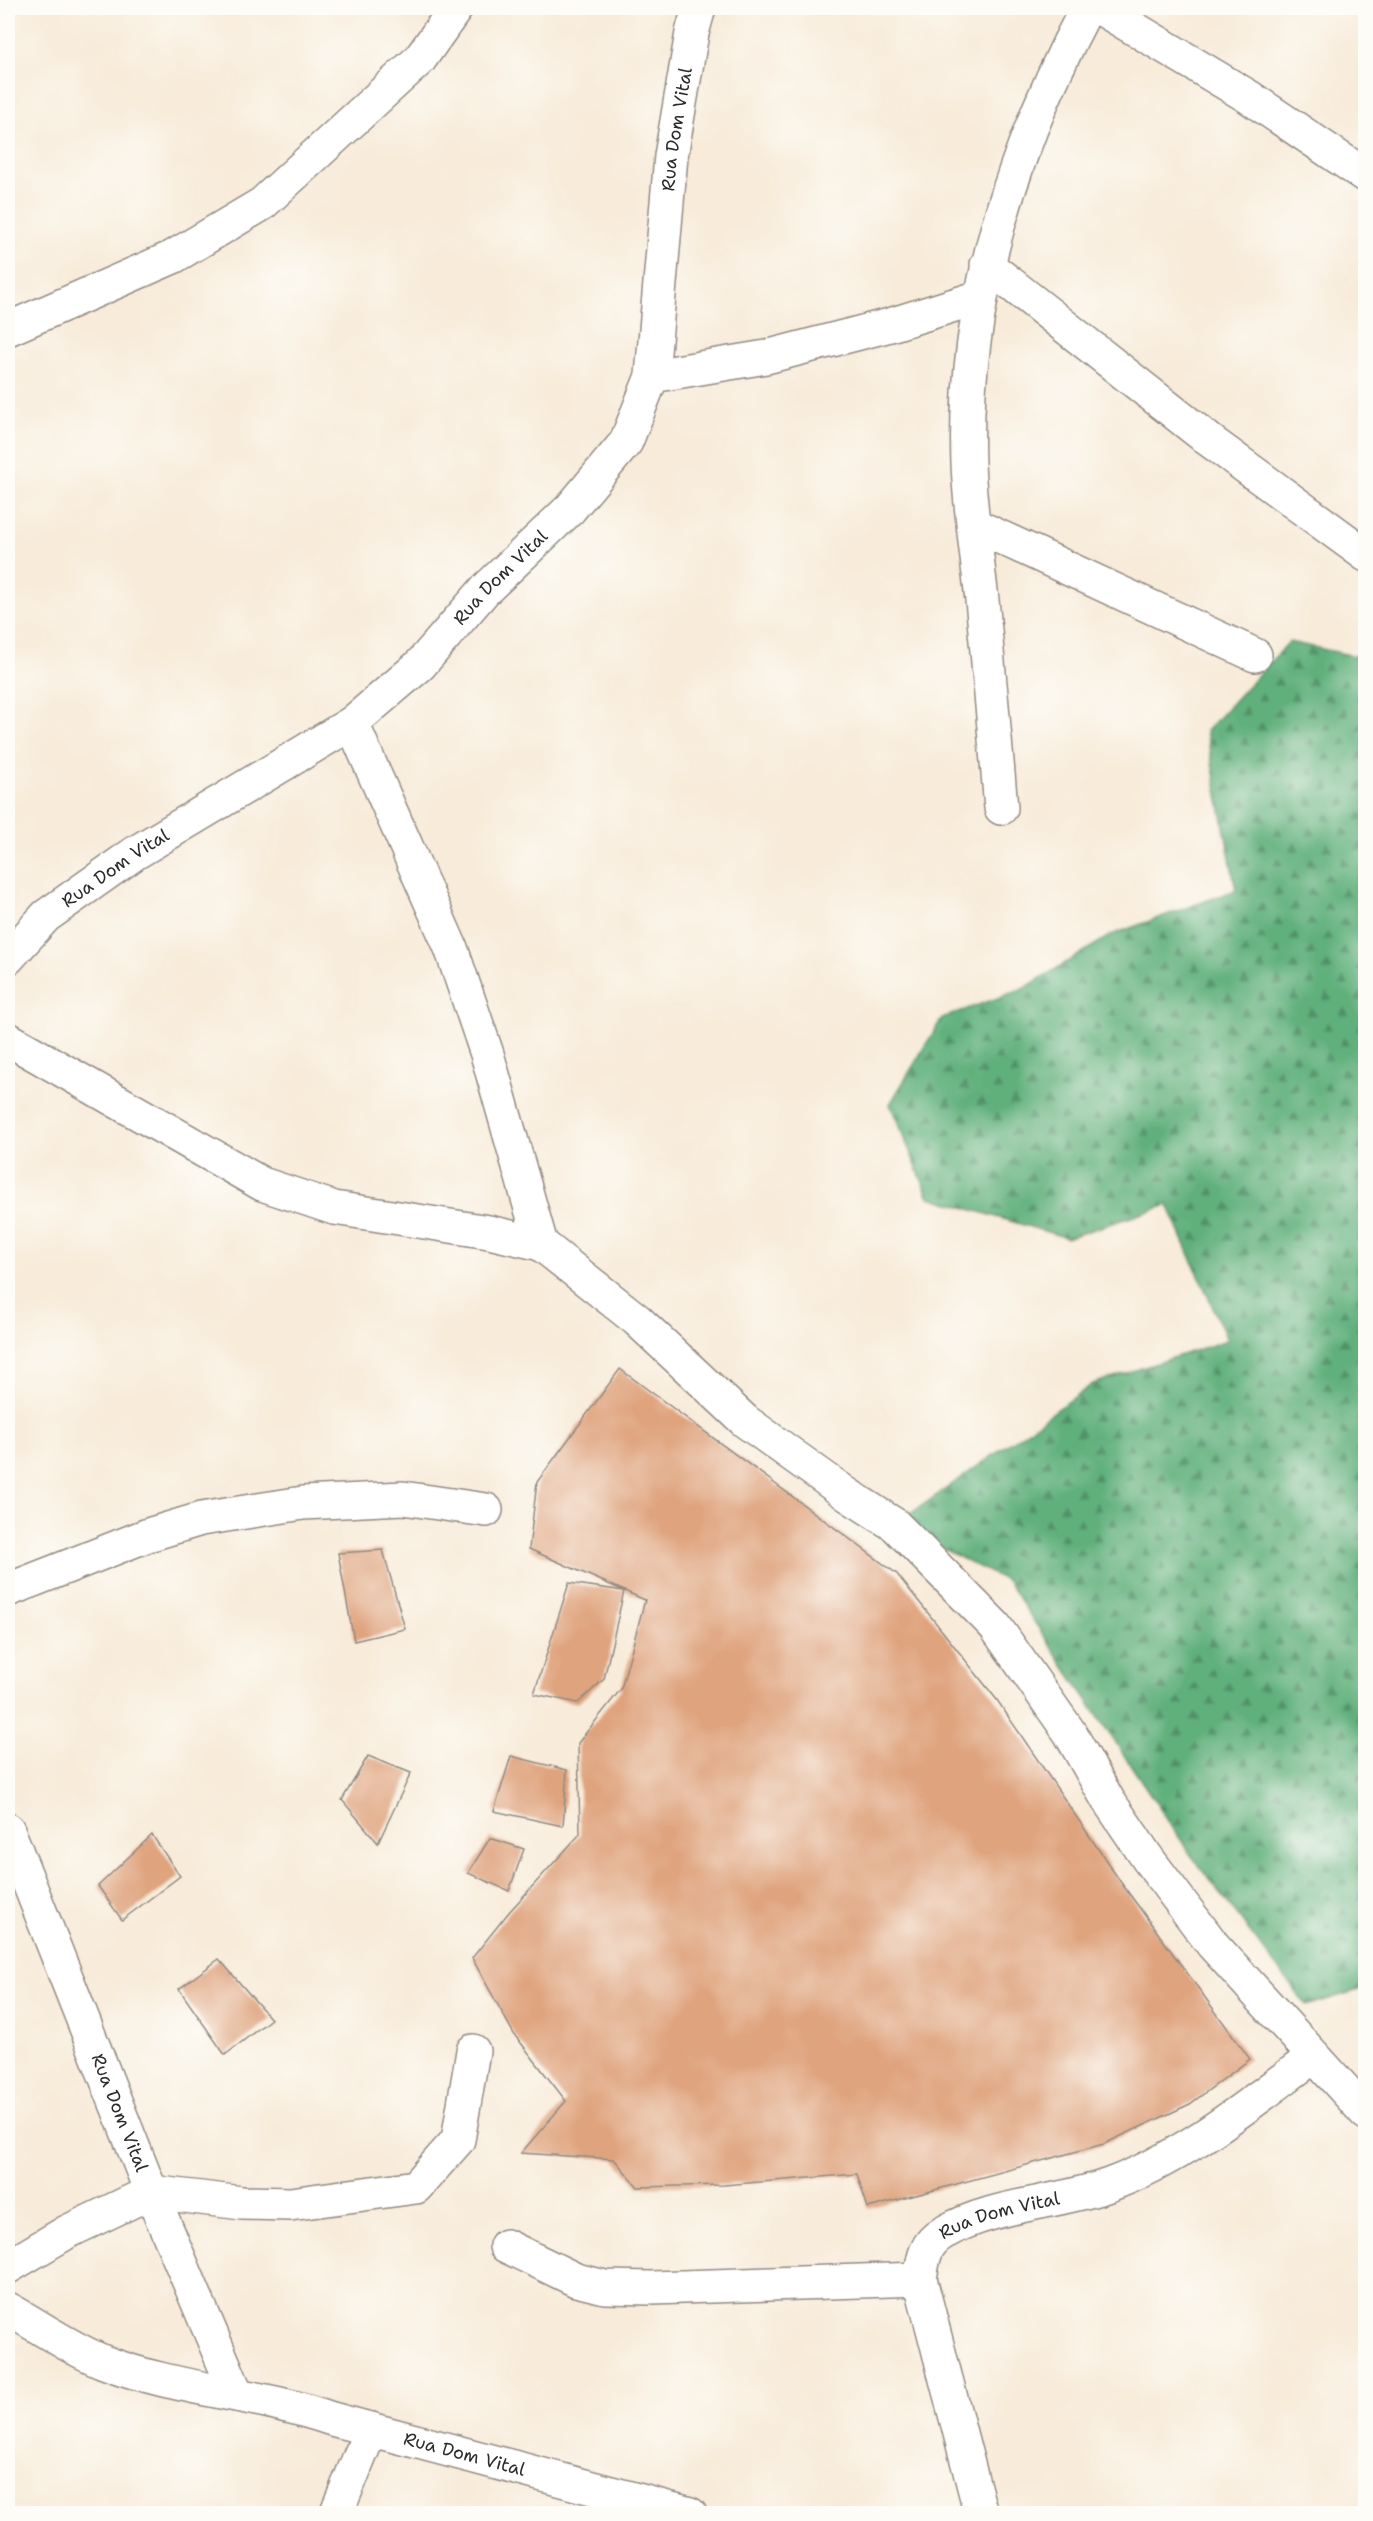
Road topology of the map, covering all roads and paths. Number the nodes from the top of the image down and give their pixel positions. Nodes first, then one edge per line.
1 (456, 8) edge
2 (699, 8) edge
3 (1087, 8) edge
4 (1100, 8) edge
5 (1365, 176) edge
6 (987, 265) junction
7 (980, 297) junction
8 (8, 329) edge
9 (652, 376) junction
10 (974, 525) junction
11 (1365, 555) edge
12 (1255, 655) dead end
13 (352, 723) junction
14 (1001, 808) dead end
15 (8, 958) edge
16 (8, 1039) edge
17 (541, 1244) junction
18 (486, 1510) dead end
19 (8, 1590) edge
20 (8, 1830) edge
21 (473, 2051) dead end
22 (1313, 2057) junction
23 (1365, 2113) edge
24 (151, 2192) junction
25 (506, 2246) dead end
26 (8, 2267) edge
27 (920, 2279) junction
28 (8, 2308) edge
29 (237, 2395) junction
30 (370, 2429) junction
31 (336, 2514) edge
32 (690, 2514) edge
33 (981, 2514) edge

1 - 8 street
2 - 9 street, Rua Dom Vital
3 - 6 street
4 - 5 street
6 - 7 street
6 - 11 street
7 - 9 street
7 - 10 street
9 - 13 street, Rua Dom Vital
10 - 12 street
10 - 14 street
13 - 15 street, Rua Dom Vital
13 - 17 street
16 - 17 street
17 - 22 street
18 - 19 street
20 - 24 street, Rua Dom Vital
21 - 24 street
22 - 23 street
22 - 27 street, Rua Dom Vital
24 - 26 street
24 - 29 street, Rua Dom Vital
25 - 27 street
27 - 33 street, Rua Dom Vital
28 - 29 street, Rua Dom Vital
29 - 30 street, Rua Dom Vital
30 - 31 street
30 - 32 street, Rua Dom Vital

